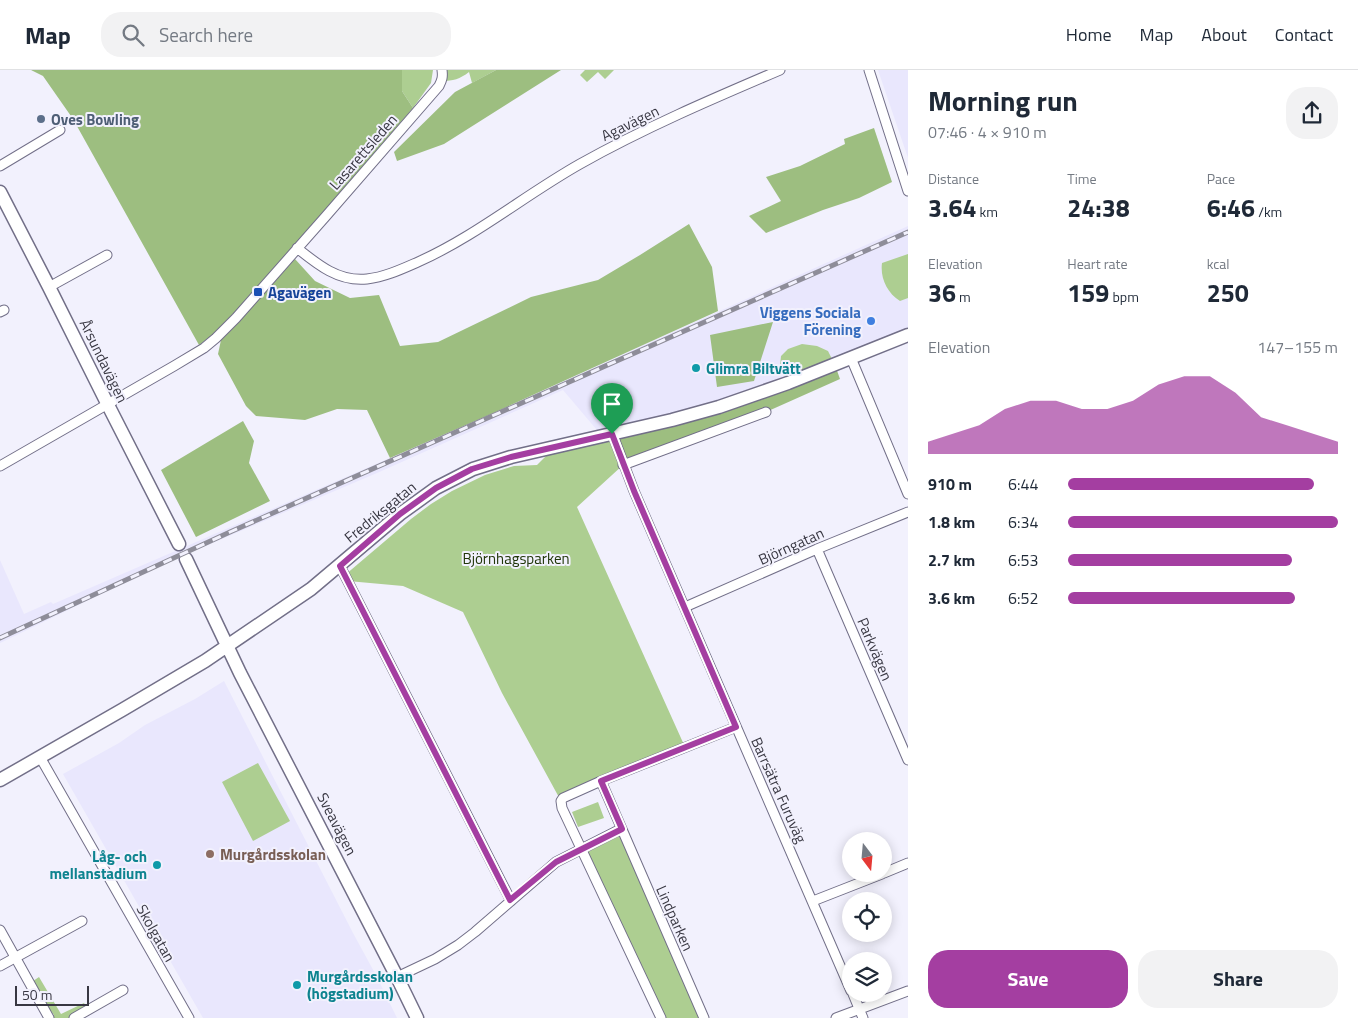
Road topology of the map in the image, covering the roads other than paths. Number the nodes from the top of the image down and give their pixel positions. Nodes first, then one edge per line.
1 (442, 70) edge
2 (780, 70) edge
3 (869, 70) edge
4 (60, 130) dead end
5 (0, 166) edge
6 (908, 191) edge
7 (0, 192) edge
8 (297, 248) junction
9 (106, 255) dead end
10 (49, 287) junction
11 (908, 335) edge
12 (851, 358) junction
13 (108, 405) junction
14 (766, 412) dead end
15 (612, 434) junction
16 (623, 465) junction
17 (0, 466) edge
18 (908, 494) edge
19 (908, 512) edge
20 (179, 544) dead end
21 (817, 549) junction
22 (186, 559) dead end
23 (340, 566) junction
24 (685, 608) junction
25 (228, 646) junction
26 (736, 727) junction
27 (40, 757) junction
28 (908, 760) edge
29 (0, 780) edge
30 (601, 781) junction
31 (622, 829) junction
32 (582, 849) junction
33 (908, 863) edge
34 (892, 869) edge
35 (860, 882) edge
36 (510, 900) junction
37 (813, 901) junction
38 (82, 921) dead end
39 (0, 930) edge
40 (16, 957) junction
41 (0, 966) edge
42 (842, 969) edge
43 (397, 977) junction
44 (123, 990) dead end
45 (908, 991) edge
46 (856, 1002) edge
47 (861, 1014) edge
48 (49, 1018) edge
49 (74, 1018) edge
50 (189, 1018) edge
51 (417, 1018) edge
52 (661, 1018) edge
53 (704, 1018) edge
54 (836, 1018) edge

1 - 8 street, Lasarettsleden
2 - 8 street, Agavägen
3 - 6 street
4 - 5 street
7 - 10 street, Årsundavägen
8 - 13 street
9 - 10 street
10 - 13 street, Årsundavägen
11 - 12 street, Fredriksgatan
12 - 15 street, Fredriksgatan
12 - 18 street
13 - 17 street
13 - 20 street, Årsundavägen
14 - 16 street
15 - 16 street, Barrsätra Furuväg
15 - 23 street, Fredriksgatan
16 - 24 street, Barrsätra Furuväg
19 - 21 street, Björngatan
21 - 24 street, Björngatan
21 - 28 street, Parkvägen
22 - 25 street
23 - 25 street, Fredriksgatan
23 - 36 street
24 - 26 street, Barrsätra Furuväg
25 - 27 street, Fredriksgatan
25 - 43 street, Sveavägen
26 - 30 street
26 - 37 street, Barrsätra Furuväg
27 - 29 street, Fredriksgatan
27 - 50 street, Skolgatan
30 - 31 street, Lindparken
30 - 32 street
31 - 32 street
31 - 53 street, Lindparken
32 - 36 street
32 - 52 street
33 - 34 street
35 - 37 street
36 - 43 street
37 - 42 street, Barrsätra Furuväg
38 - 40 street
39 - 40 street
40 - 41 street
40 - 48 street
43 - 51 street, Sveavägen
44 - 49 street
45 - 47 street
46 - 47 street, Barrsätra Furuväg
47 - 54 street

